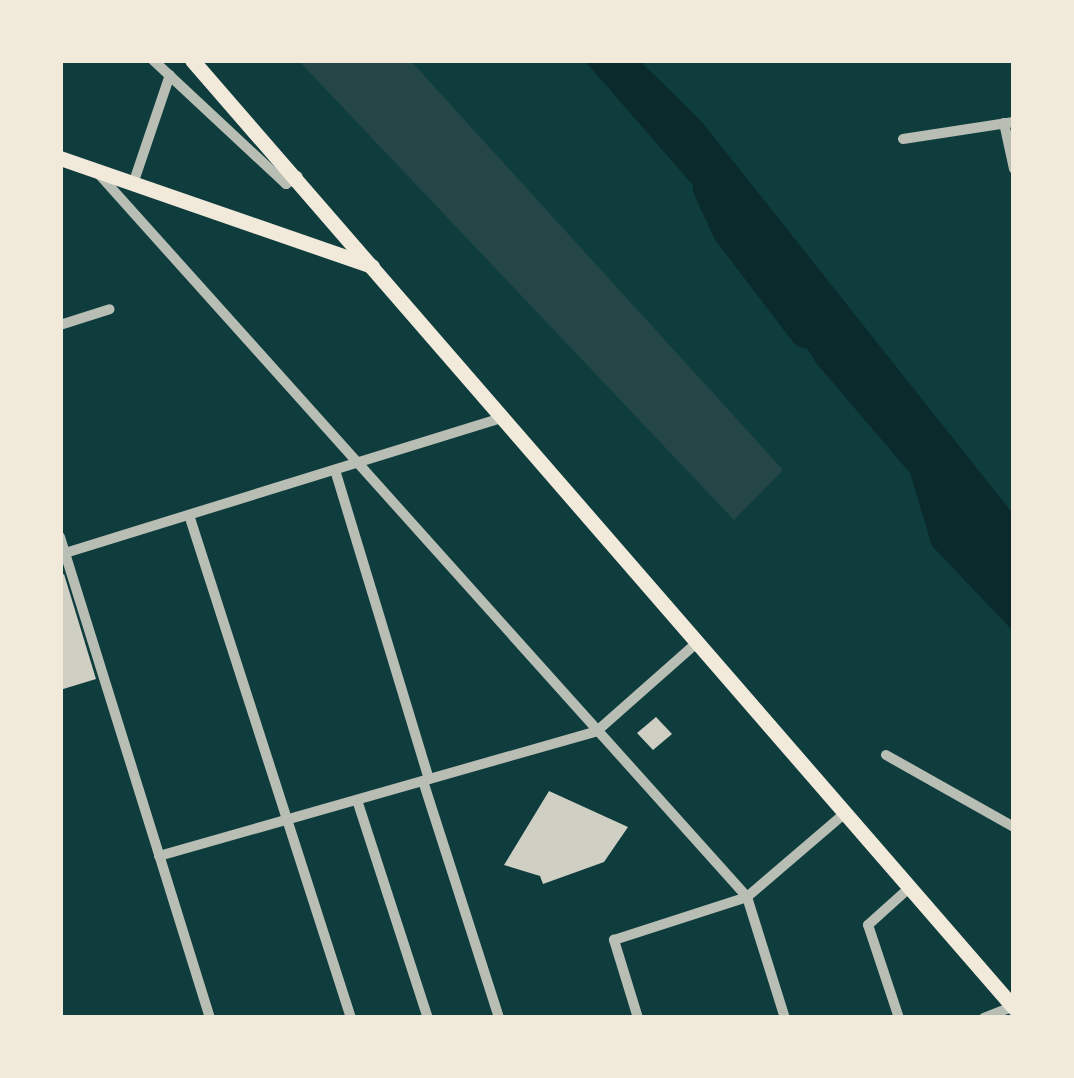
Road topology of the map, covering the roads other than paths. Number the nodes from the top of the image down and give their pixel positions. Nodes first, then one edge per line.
1 (153, 60) edge
2 (192, 60) edge
3 (170, 75) junction
4 (1009, 123) edge
5 (903, 139) dead end
6 (60, 158) edge
7 (1014, 169) edge
8 (96, 171) junction
9 (298, 176) junction
10 (133, 184) junction
11 (375, 267) junction
12 (110, 309) dead end
13 (60, 325) edge
14 (501, 418) junction
15 (354, 464) junction
16 (335, 470) junction
17 (189, 515) junction
18 (60, 537) edge
19 (63, 554) edge
20 (693, 646) junction
21 (598, 731) junction
22 (886, 755) dead end
23 (426, 780) junction
24 (357, 800) junction
25 (844, 814) junction
26 (290, 819) junction
27 (1014, 827) edge
28 (159, 856) junction
29 (908, 889) junction
30 (747, 898) junction
31 (1014, 1007) edge
32 (210, 1018) edge
33 (352, 1018) edge
34 (428, 1018) edge
35 (499, 1018) edge
36 (638, 1018) edge
37 (785, 1018) edge
38 (899, 1018) edge
39 (984, 1018) edge

1 - 3 street
2 - 9 main road
3 - 9 street
3 - 10 street
4 - 5 street
4 - 7 street
6 - 8 main road
8 - 10 main road
8 - 15 street
9 - 11 main road
10 - 11 main road
11 - 14 main road
12 - 13 street
14 - 15 street
14 - 20 main road
15 - 16 street
15 - 21 street
16 - 17 street
16 - 23 street
17 - 19 street
17 - 26 street
18 - 19 street
19 - 28 street
20 - 21 street
20 - 25 main road
21 - 23 street
21 - 30 street
22 - 27 street
23 - 24 street
23 - 35 street
24 - 26 street
24 - 34 street
25 - 29 main road
25 - 30 street
26 - 28 street
26 - 33 street
28 - 32 street
29 - 31 main road
29 - 38 street
30 - 36 street
30 - 37 street
31 - 39 street

